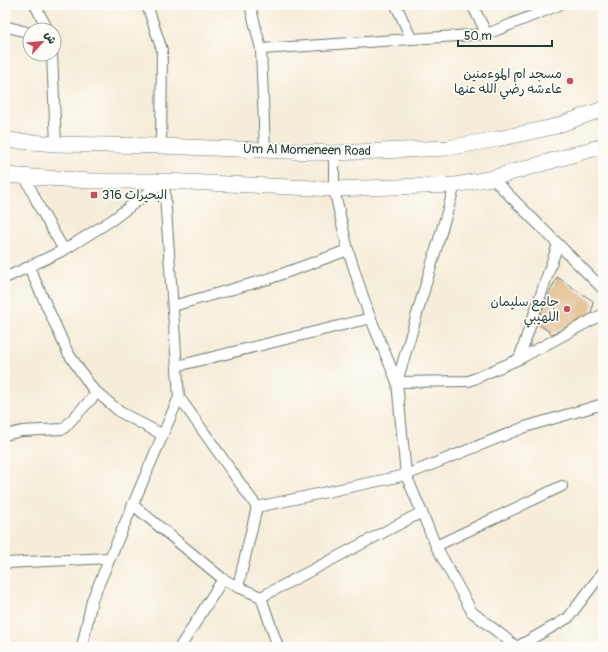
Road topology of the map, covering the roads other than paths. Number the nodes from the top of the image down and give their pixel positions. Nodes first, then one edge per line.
1 (35, 5) edge
2 (148, 5) edge
3 (250, 5) edge
4 (396, 5) edge
5 (472, 5) edge
6 (559, 5) edge
7 (44, 22) edge
8 (5, 26) edge
9 (22, 31) edge
10 (487, 34) junction
11 (411, 38) junction
12 (261, 49) junction
13 (52, 62) edge
14 (603, 109) edge
15 (5, 140) edge
16 (56, 144) junction
17 (161, 146) junction
18 (603, 146) edge
19 (265, 150) junction
20 (334, 153) junction
21 (5, 175) edge
22 (25, 177) junction
23 (492, 178) junction
24 (164, 182) junction
25 (455, 185) junction
26 (334, 189) junction
27 (558, 244) junction
28 (64, 250) junction
29 (348, 250) junction
30 (28, 267) junction
31 (5, 278) edge
32 (603, 289) edge
33 (173, 306) junction
34 (603, 314) edge
35 (371, 318) junction
36 (519, 359) junction
37 (177, 366) junction
38 (397, 382) junction
39 (97, 392) junction
40 (179, 397) junction
41 (603, 404) edge
42 (5, 435) edge
43 (163, 435) junction
44 (406, 475) junction
45 (562, 486) dead end
46 (133, 505) junction
47 (257, 507) junction
48 (422, 512) junction
49 (436, 546) junction
50 (110, 558) junction
51 (5, 563) edge
52 (603, 572) edge
53 (223, 579) junction
54 (238, 587) junction
55 (261, 597) junction
56 (82, 647) edge
57 (180, 647) edge
58 (278, 647) edge
59 (517, 647) edge

1 - 7 street
2 - 17 street
3 - 12 street
4 - 11 street
5 - 10 street
6 - 10 street
8 - 9 street
10 - 11 street
11 - 12 street
12 - 19 street
13 - 16 street
14 - 20 main road, Um Al Momeneen Road
15 - 16 main road, Um Al Momeneen Road
16 - 17 main road, Um Al Momeneen Road
17 - 19 main road, Um Al Momeneen Road
18 - 23 main road
19 - 20 main road, Um Al Momeneen Road
20 - 26 street
21 - 22 main road
22 - 24 main road
22 - 28 street
23 - 25 main road
23 - 27 street
24 - 26 main road
24 - 28 street
24 - 33 street
25 - 26 main road
25 - 38 street
26 - 29 street
27 - 32 street
27 - 36 street
28 - 30 street
29 - 33 street
29 - 35 street
30 - 31 street
30 - 39 street
33 - 37 street
34 - 36 street
35 - 37 street
35 - 38 street
36 - 38 street
37 - 40 street
38 - 44 street
39 - 42 street
39 - 43 street
40 - 43 street
40 - 47 street
41 - 44 street
43 - 46 street
44 - 47 street
44 - 48 street
45 - 49 street
46 - 50 street
46 - 53 street
47 - 54 street
48 - 49 street
48 - 55 street
49 - 59 street
50 - 51 street
50 - 56 street
52 - 59 street
53 - 54 street
53 - 57 street
54 - 55 street
55 - 58 street

